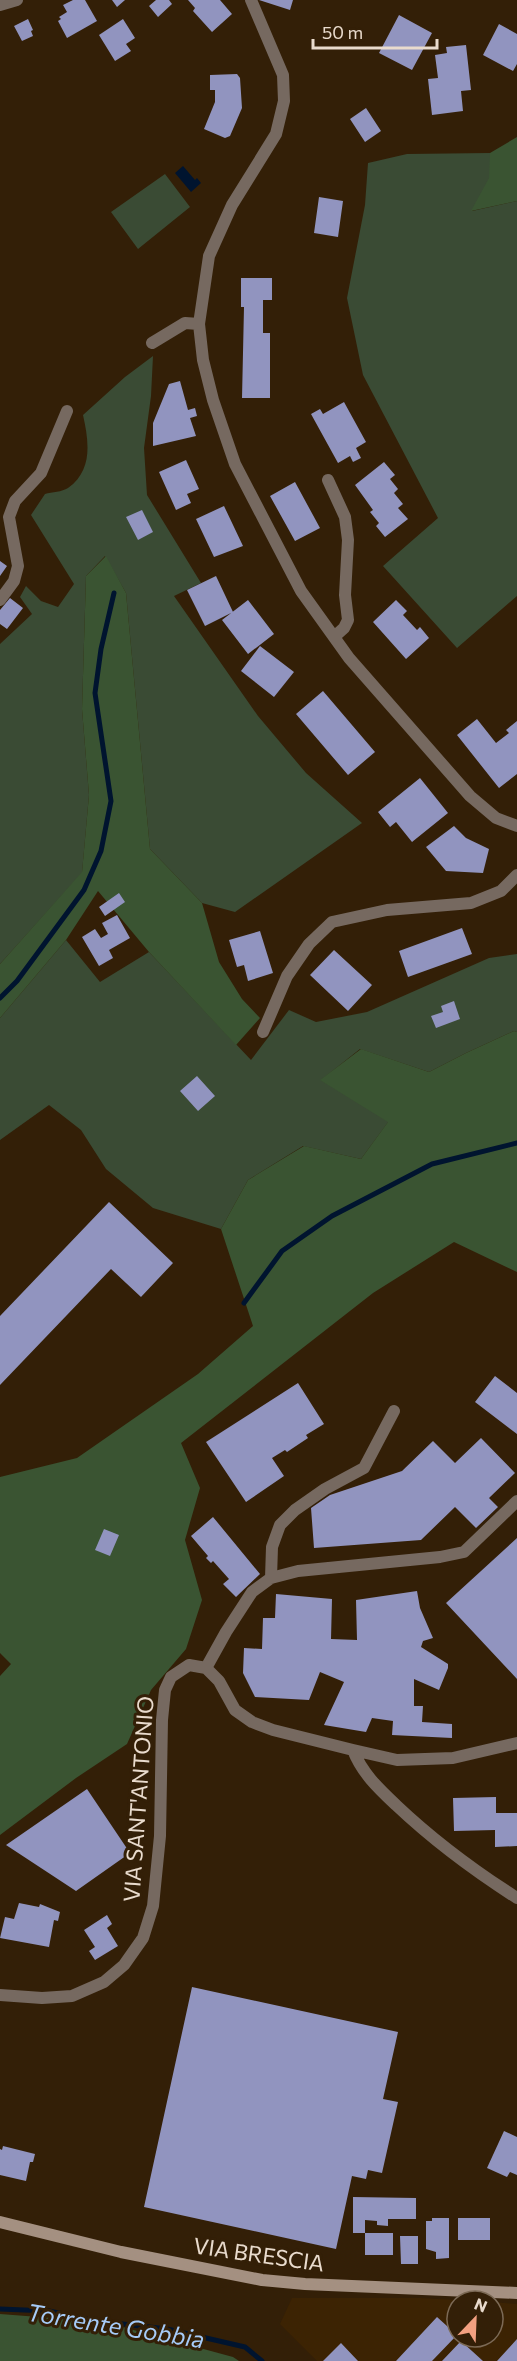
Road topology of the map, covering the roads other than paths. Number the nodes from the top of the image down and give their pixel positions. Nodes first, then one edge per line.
1 (17, 0) edge
2 (250, 0) edge
3 (0, 5) edge
4 (199, 324) junction
5 (153, 343) dead end
6 (67, 411) dead end
7 (328, 480) dead end
8 (0, 600) edge
9 (334, 637) junction
10 (517, 826) edge
11 (517, 875) edge
12 (263, 1032) dead end
13 (394, 1411) dead end
14 (517, 1501) edge
15 (272, 1578) junction
16 (206, 1668) junction
17 (517, 1743) edge
18 (353, 1750) junction
19 (517, 1898) edge
20 (0, 1995) edge
21 (0, 2222) edge
22 (517, 2293) edge

1 - 3 street
2 - 4 street
4 - 5 street
4 - 9 street
6 - 8 street
7 - 9 street
9 - 10 street
11 - 12 street
13 - 15 street
14 - 15 street
15 - 16 street
16 - 18 street
16 - 20 street, VIA SANT'ANTONIO
17 - 18 street
18 - 19 street
21 - 22 main road, VIA BRESCIA

